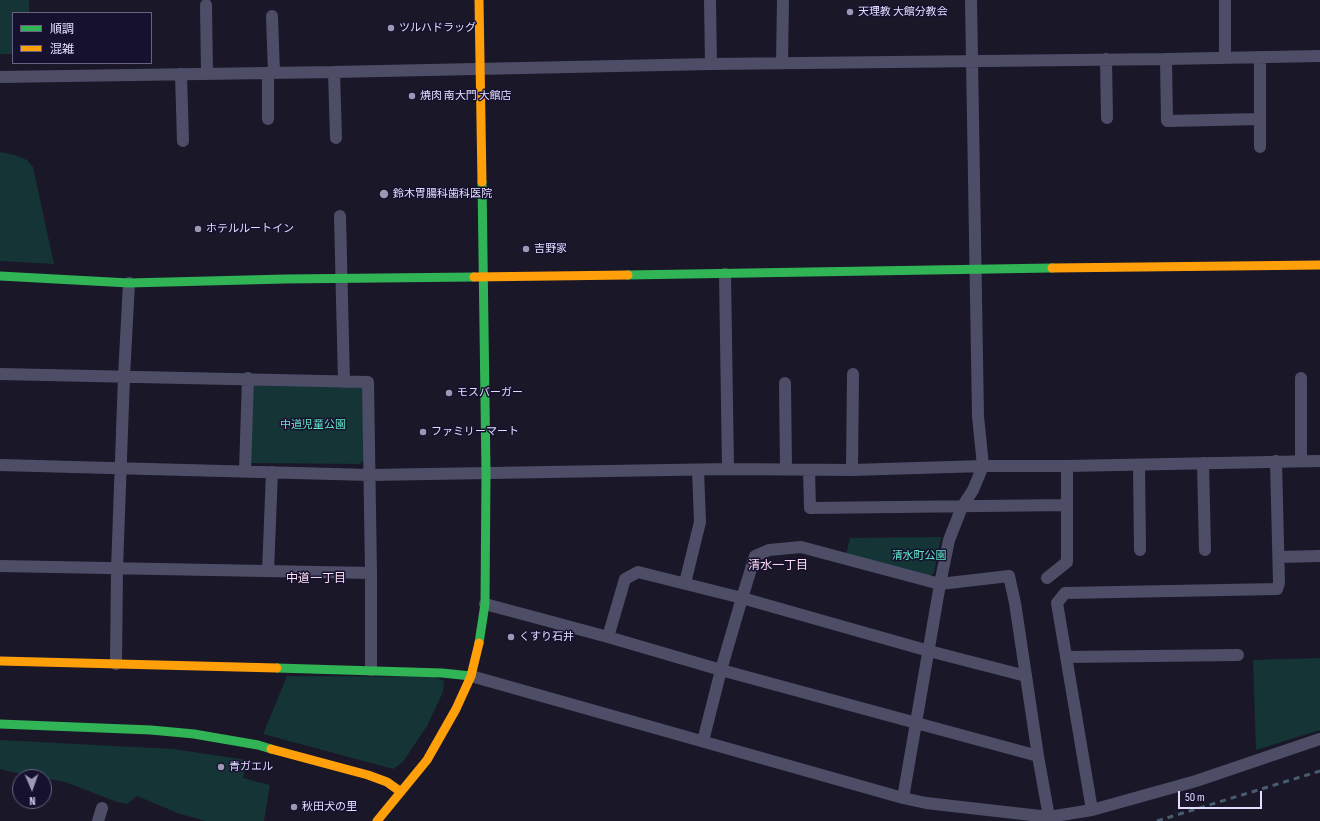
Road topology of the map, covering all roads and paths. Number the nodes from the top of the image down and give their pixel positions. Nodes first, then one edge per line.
1 (479, 0) edge
2 (710, 0) edge
3 (783, 0) edge
4 (971, 0) edge
5 (1225, 0) edge
6 (206, 5) dead end
7 (272, 16) dead end
8 (1320, 56) edge
9 (1225, 57) junction
10 (1260, 57) junction
11 (1166, 59) junction
12 (1106, 60) junction
13 (972, 61) junction
14 (782, 63) junction
15 (711, 64) junction
16 (481, 69) junction
17 (334, 72) junction
18 (271, 73) junction
19 (181, 74) junction
20 (207, 74) junction
21 (0, 77) edge
22 (1107, 118) dead end
23 (268, 119) dead end
24 (1260, 119) junction
25 (336, 138) dead end
26 (183, 141) dead end
27 (1260, 147) dead end
28 (340, 216) dead end
29 (1320, 265) edge
30 (976, 269) junction
31 (725, 274) junction
32 (0, 276) edge
33 (484, 277) junction
34 (342, 280) junction
35 (129, 283) junction
36 (0, 374) edge
37 (853, 374) dead end
38 (124, 377) junction
39 (248, 378) junction
40 (1301, 378) dead end
41 (344, 382) junction
42 (784, 383) dead end
43 (1276, 461) junction
44 (1301, 461) junction
45 (1320, 461) edge
46 (1203, 463) junction
47 (0, 465) edge
48 (1139, 465) junction
49 (983, 466) junction
50 (1067, 466) junction
51 (121, 468) junction
52 (786, 468) junction
53 (728, 469) junction
54 (698, 470) junction
55 (809, 470) junction
56 (852, 470) junction
57 (245, 471) junction
58 (272, 472) junction
59 (486, 473) junction
60 (370, 475) junction
61 (1067, 505) junction
62 (962, 507) junction
63 (1140, 550) dead end
64 (1205, 550) dead end
65 (1320, 556) edge
66 (1279, 557) junction
67 (0, 566) edge
68 (117, 569) junction
69 (268, 571) junction
70 (371, 573) junction
71 (1047, 578) dead end
72 (685, 584) junction
73 (940, 584) junction
74 (742, 598) junction
75 (485, 604) junction
76 (608, 637) junction
77 (929, 651) junction
78 (1238, 655) dead end
79 (1066, 657) junction
80 (0, 661) edge
81 (116, 664) junction
82 (371, 670) junction
83 (721, 670) junction
84 (471, 676) junction
85 (1026, 676) junction
86 (916, 723) junction
87 (0, 724) edge
88 (1320, 739) edge
89 (703, 741) junction
90 (1038, 756) junction
91 (401, 792) junction
92 (903, 798) junction
93 (102, 808) dead end
94 (1092, 810) junction
95 (999, 816) edge
96 (1049, 817) junction
97 (98, 821) edge
98 (377, 821) edge

1 - 16 street
2 - 15 street
3 - 14 street
4 - 13 street
5 - 9 street
6 - 20 street
7 - 18 street
8 - 10 street
9 - 10 street
9 - 11 street
10 - 24 street
11 - 12 street
11 - 24 street
12 - 13 street
12 - 22 street
13 - 14 street
13 - 30 street
14 - 15 street
15 - 16 street
16 - 17 street
16 - 33 street
17 - 18 street
17 - 25 street
18 - 20 street
18 - 23 street
19 - 20 street
19 - 21 street
19 - 26 street
24 - 27 street
28 - 34 street
29 - 30 street
30 - 31 street
30 - 49 street
31 - 33 street
31 - 53 street
32 - 35 street
33 - 34 street
33 - 59 street
34 - 35 street
34 - 41 street
35 - 38 street
36 - 38 street
37 - 56 street
38 - 39 street
38 - 51 street
39 - 41 street
39 - 57 street
40 - 44 street
41 - 60 street
42 - 52 street
43 - 44 street
43 - 46 street
43 - 66 street
44 - 45 street
46 - 48 street
46 - 64 street
47 - 51 street
48 - 50 street
48 - 63 street
49 - 50 street
49 - 56 street
49 - 62 street
50 - 61 street
51 - 57 street
51 - 68 street
52 - 53 street
52 - 55 street
53 - 54 street
54 - 59 street
54 - 72 street
55 - 56 street
55 - 62 street
57 - 58 street
58 - 60 street
58 - 69 street
59 - 60 street
59 - 75 street
60 - 70 street
61 - 62 street
61 - 71 street
62 - 73 street
65 - 66 street
66 - 79 street
67 - 68 street
68 - 69 street
68 - 81 street
69 - 70 street
70 - 82 street
72 - 74 street
72 - 76 street
73 - 74 street
73 - 77 street
73 - 85 street
74 - 77 street
74 - 83 street
75 - 76 street
75 - 84 street
76 - 83 street
77 - 85 street
77 - 86 street
78 - 79 street
79 - 94 street
80 - 81 street
81 - 82 street
82 - 84 street
83 - 86 street
83 - 89 street
84 - 89 street
84 - 91 street
85 - 90 street
86 - 90 street
86 - 92 street
87 - 91 street
88 - 94 street
89 - 92 street
90 - 96 street
91 - 98 street
92 - 95 street
93 - 97 street
94 - 96 street
95 - 96 street

